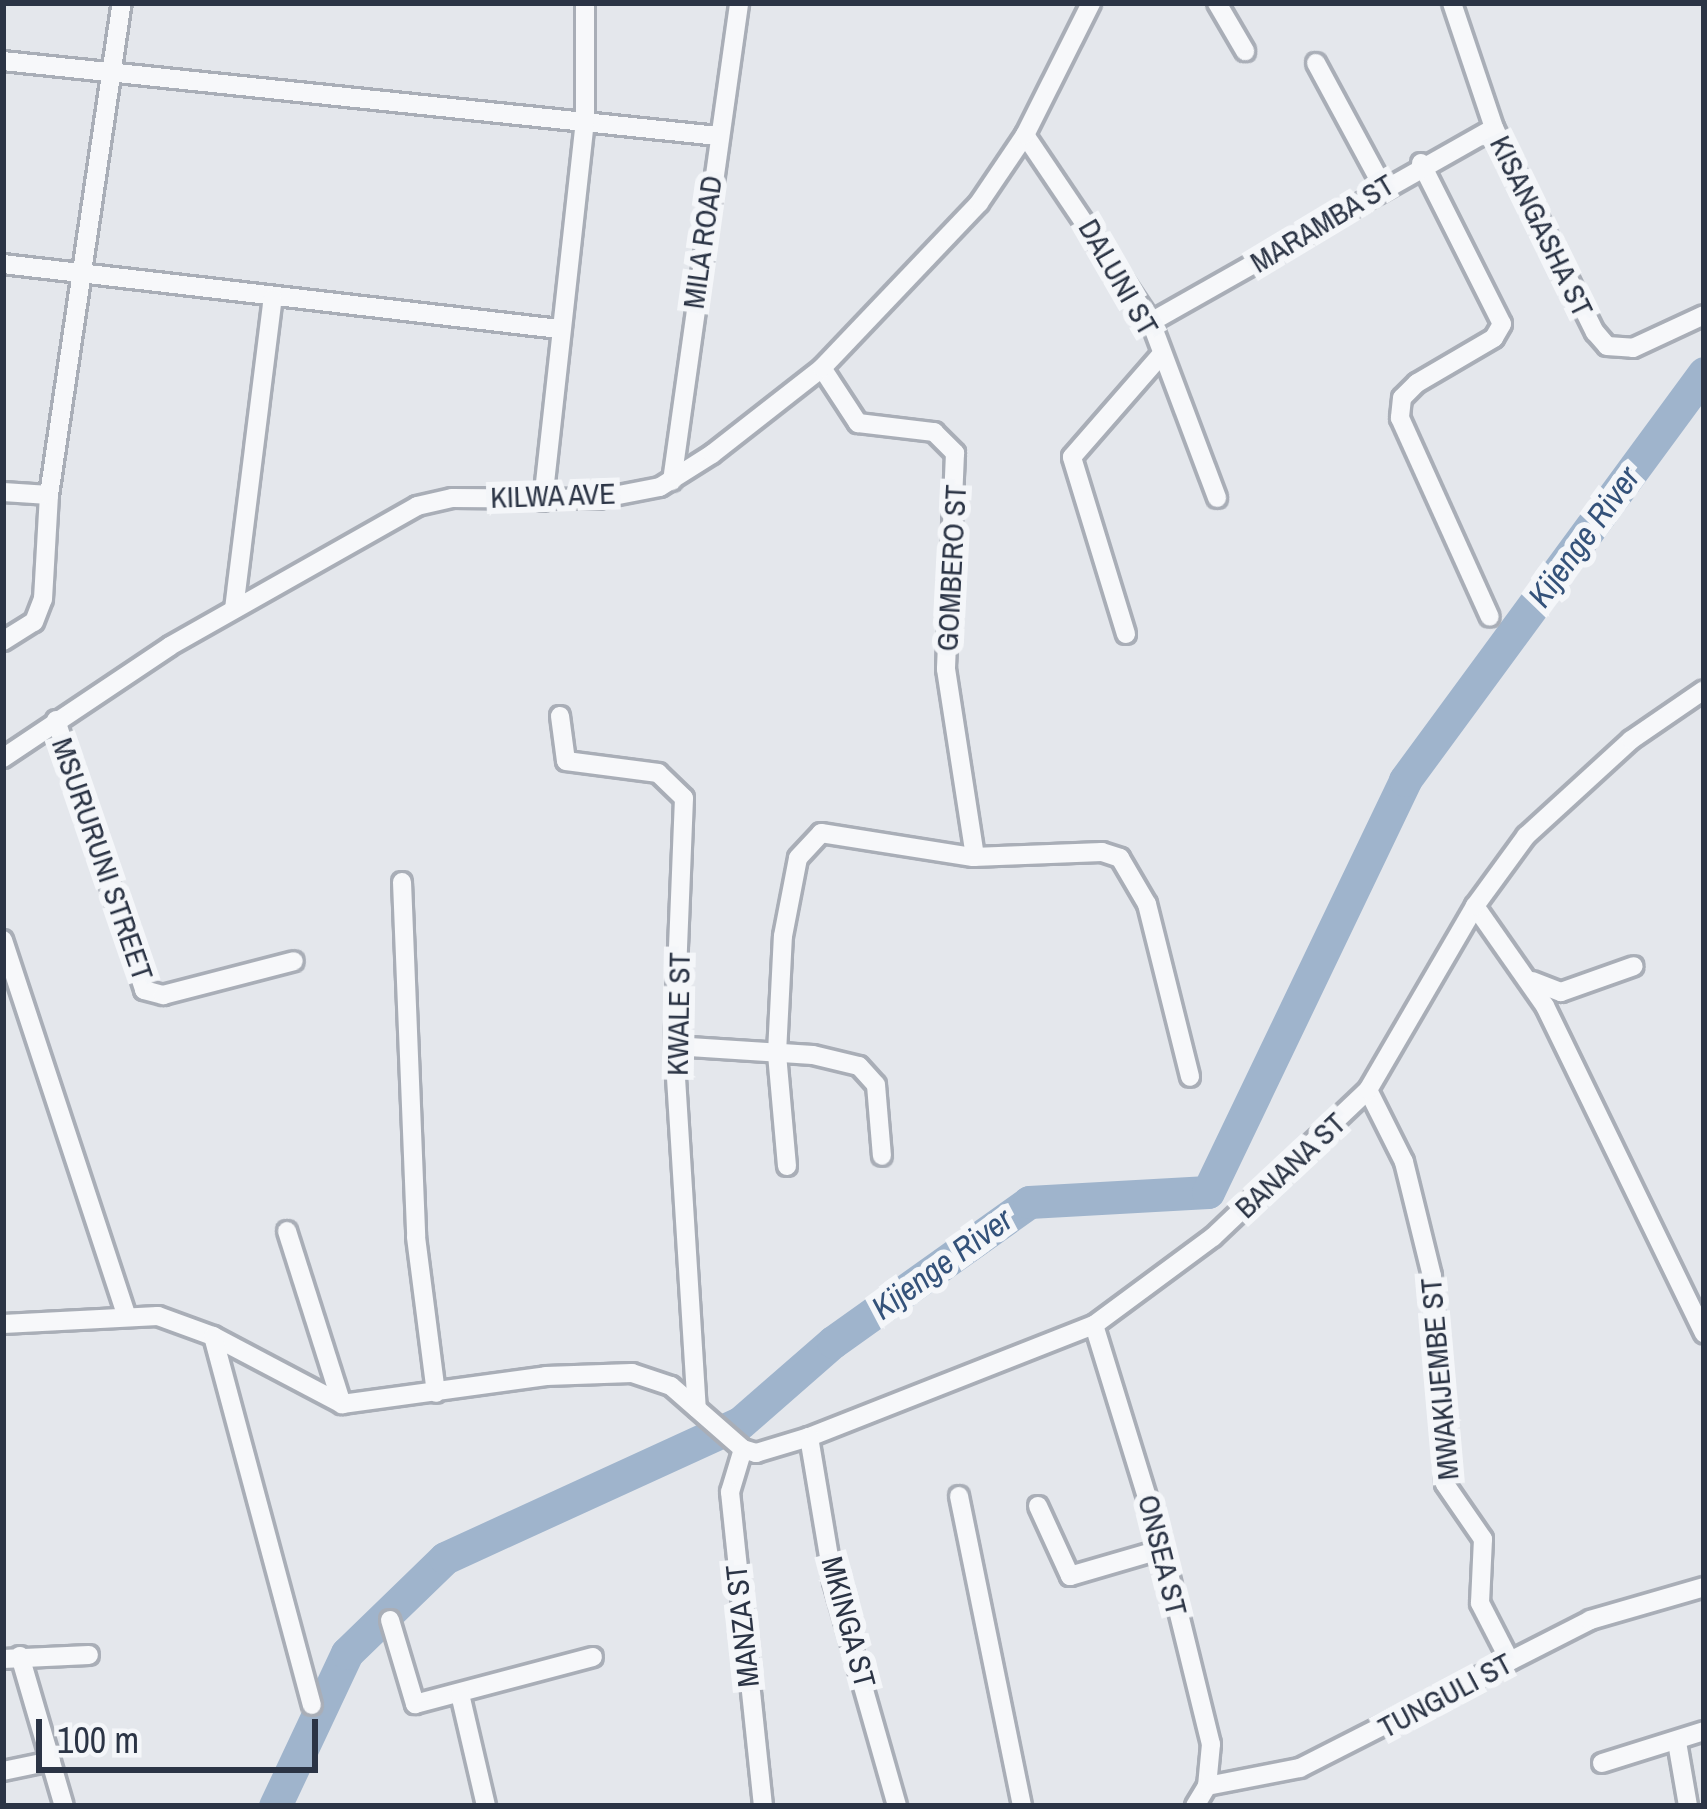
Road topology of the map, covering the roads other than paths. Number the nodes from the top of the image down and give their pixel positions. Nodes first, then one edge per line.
1 (122, 3) edge
2 (585, 3) edge
3 (739, 3) edge
4 (1091, 3) edge
5 (1217, 3) edge
6 (1452, 3) edge
7 (1245, 51) dead end
8 (3, 61) edge
9 (1316, 63) dead end
10 (110, 77) junction
11 (585, 123) junction
12 (1494, 128) junction
13 (1025, 135) junction
14 (718, 136) junction
15 (1421, 163) junction
16 (1382, 185) junction
17 (3, 264) edge
18 (80, 277) junction
19 (273, 298) junction
20 (1704, 315) edge
21 (1151, 322) junction
22 (559, 329) junction
23 (1161, 355) junction
24 (822, 368) junction
25 (672, 481) junction
26 (3, 492) edge
27 (49, 495) junction
28 (1217, 498) dead end
29 (543, 501) junction
30 (234, 609) junction
31 (1490, 617) dead end
32 (1126, 634) dead end
33 (3, 641) edge
34 (1704, 690) edge
35 (560, 716) dead end
36 (56, 721) junction
37 (3, 758) edge
38 (975, 857) junction
39 (402, 882) dead end
40 (1475, 906) junction
41 (3, 940) edge
42 (294, 961) dead end
43 (1634, 967) dead end
44 (1528, 979) junction
45 (674, 1046) junction
46 (777, 1053) junction
47 (1190, 1077) dead end
48 (1368, 1090) junction
49 (882, 1156) dead end
50 (787, 1166) dead end
51 (287, 1231) dead end
52 (125, 1312) junction
53 (3, 1324) edge
54 (1094, 1325) junction
55 (1704, 1333) edge
56 (213, 1336) junction
57 (436, 1393) junction
58 (342, 1404) junction
59 (704, 1414) junction
60 (808, 1437) junction
61 (739, 1445) junction
62 (959, 1496) dead end
63 (1038, 1505) dead end
64 (1163, 1549) junction
65 (1704, 1587) edge
66 (391, 1620) dead end
67 (89, 1655) dead end
68 (593, 1657) dead end
69 (11, 1658) edge
70 (1510, 1661) junction
71 (460, 1694) junction
72 (312, 1705) dead end
73 (1704, 1731) edge
74 (1677, 1742) junction
75 (51, 1761) junction
76 (1602, 1762) dead end
77 (3, 1771) edge
78 (1207, 1786) junction
79 (64, 1806) edge
80 (486, 1806) edge
81 (763, 1806) edge
82 (897, 1806) edge
83 (1022, 1806) edge
84 (1195, 1806) edge
85 (1688, 1806) edge

1 - 10 street
2 - 11 street
3 - 14 street, MILA ROAD
4 - 13 street, KILWA AVE
5 - 7 street
6 - 12 street, KISANGASHA ST
8 - 10 street
9 - 16 street
10 - 11 street
10 - 18 street
11 - 14 street
11 - 22 street
12 - 15 street, MARAMBA ST
12 - 20 street, KISANGASHA ST
13 - 21 street, DALUNI ST
13 - 24 street, KILWA AVE
14 - 25 street, MILA ROAD
15 - 16 street, MARAMBA ST
15 - 31 street
16 - 21 street, MARAMBA ST
17 - 18 street
18 - 19 street
18 - 27 street
19 - 22 street
19 - 30 street
21 - 23 street, DALUNI ST
22 - 29 street
23 - 28 street, DALUNI ST
23 - 32 street
24 - 25 street, KILWA AVE
24 - 38 street, GOMBERO ST
25 - 29 street, KILWA AVE
26 - 27 street
27 - 33 street
29 - 30 street, KILWA AVE
30 - 36 street, KILWA AVE
34 - 40 street, BANANA ST
35 - 45 street, KWALE ST
36 - 37 street, KILWA AVE
36 - 42 street, MSURURUNI STREET
38 - 46 street
38 - 47 street
39 - 57 street
40 - 44 street
40 - 48 street, BANANA ST
41 - 52 street
43 - 44 street
44 - 55 street
45 - 46 street
45 - 59 street, KWALE ST
46 - 49 street
46 - 50 street
48 - 54 street, BANANA ST
48 - 70 street, MWAKIJEMBE ST
51 - 58 street
52 - 53 street
52 - 56 street
54 - 60 street, BANANA ST
54 - 64 street, ONSEA ST
56 - 58 street
56 - 72 street
57 - 58 street
57 - 59 street
59 - 61 street
60 - 61 street, BANANA ST
60 - 82 street, MKINGA ST
61 - 81 street, MANZA ST
62 - 83 street
63 - 64 street
64 - 78 street, ONSEA ST
65 - 70 street, TUNGULI ST
66 - 71 street
67 - 69 street
68 - 71 street
69 - 75 street
70 - 78 street, TUNGULI ST
71 - 80 street
73 - 74 street
74 - 76 street
74 - 85 street
75 - 77 street
75 - 79 street
78 - 84 street

